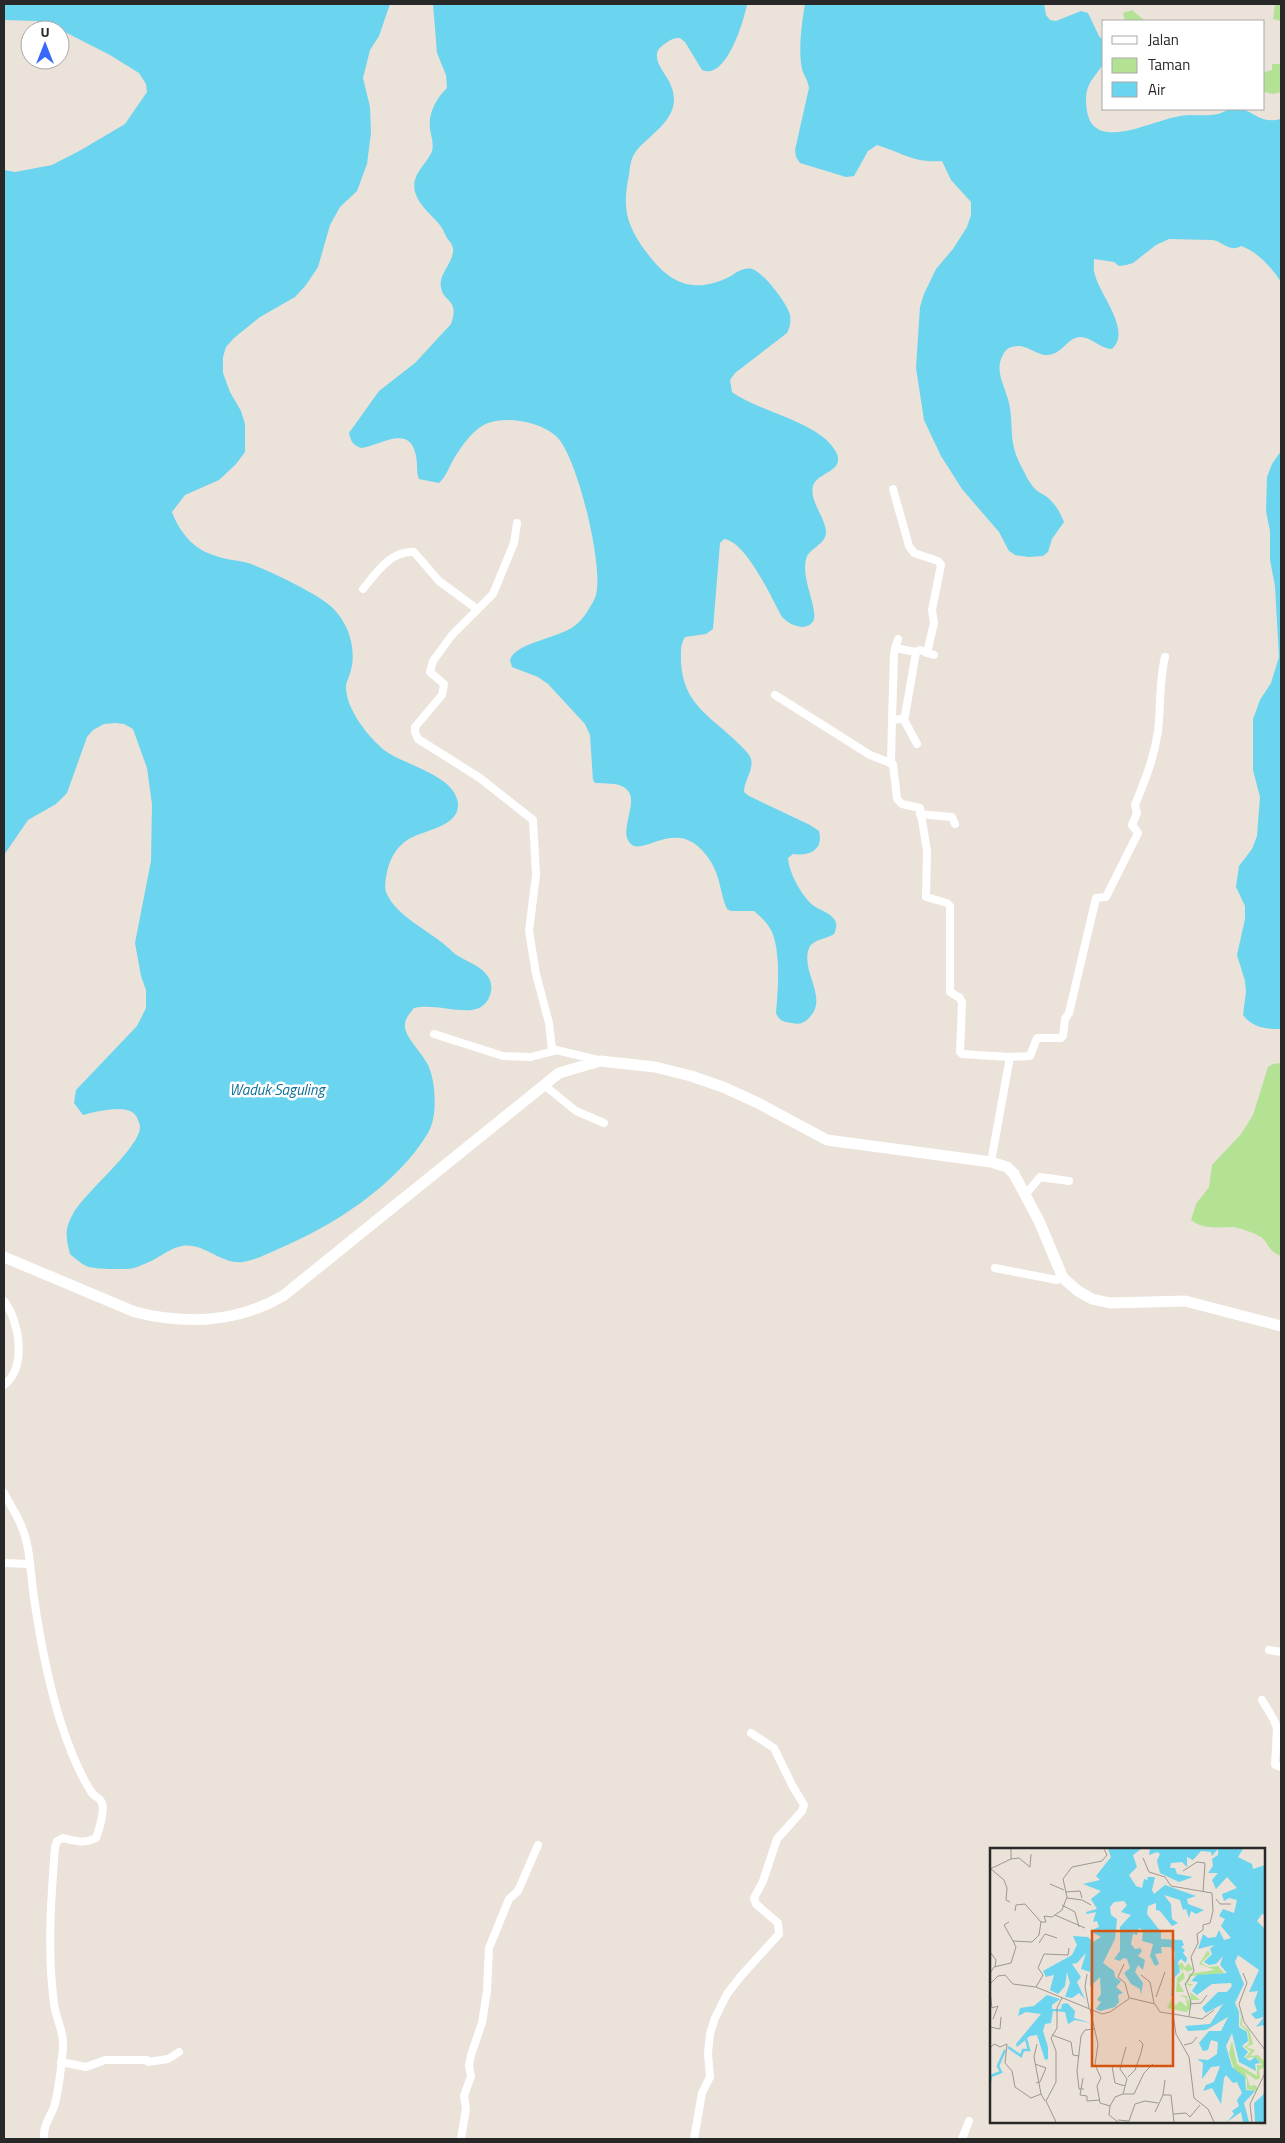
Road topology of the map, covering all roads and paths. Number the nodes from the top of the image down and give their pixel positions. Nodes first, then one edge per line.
1 (893, 489) dead end
2 (517, 523) dead end
3 (363, 589) dead end
4 (477, 609) junction
5 (898, 639) dead end
6 (895, 648) junction
7 (916, 652) junction
8 (1165, 657) dead end
9 (775, 696) dead end
10 (903, 718) junction
11 (892, 720) junction
12 (917, 744) dead end
13 (892, 763) junction
14 (920, 814) junction
15 (955, 824) dead end
16 (434, 1034) dead end
17 (554, 1051) junction
18 (1010, 1057) junction
19 (600, 1060) junction
20 (544, 1085) junction
21 (604, 1123) dead end
22 (992, 1162) junction
23 (1069, 1181) dead end
24 (1026, 1194) junction
25 (4, 1257) edge
26 (996, 1268) dead end
27 (1063, 1278) junction
28 (4, 1301) edge
29 (1281, 1326) edge
30 (4, 1385) edge
31 (4, 1493) edge
32 (4, 1563) edge
33 (30, 1564) junction
34 (1269, 1650) dead end
35 (1281, 1652) edge
36 (1262, 1700) dead end
37 (751, 1733) dead end
38 (1281, 1767) edge
39 (538, 1845) dead end
40 (179, 2052) dead end
41 (61, 2062) junction
42 (970, 2121) dead end
43 (44, 2139) edge
44 (462, 2139) edge
45 (694, 2139) edge
46 (962, 2139) edge

1 - 7 street
2 - 4 street
3 - 4 street
4 - 17 street
5 - 6 street
6 - 7 street
6 - 11 street
7 - 10 street
8 - 18 street
9 - 13 street
10 - 11 street
10 - 12 street
11 - 13 street
13 - 14 street
14 - 15 street
14 - 18 street
16 - 17 street
17 - 19 street
18 - 22 street
19 - 20 main road
19 - 22 main road
20 - 21 street
20 - 25 main road
22 - 24 main road
23 - 24 street
24 - 27 main road
26 - 27 street
27 - 29 main road
28 - 30 street
31 - 33 street
32 - 33 street
33 - 41 street
34 - 35 street
36 - 38 street
37 - 45 street
39 - 44 street
40 - 41 street
41 - 43 street
42 - 46 street

